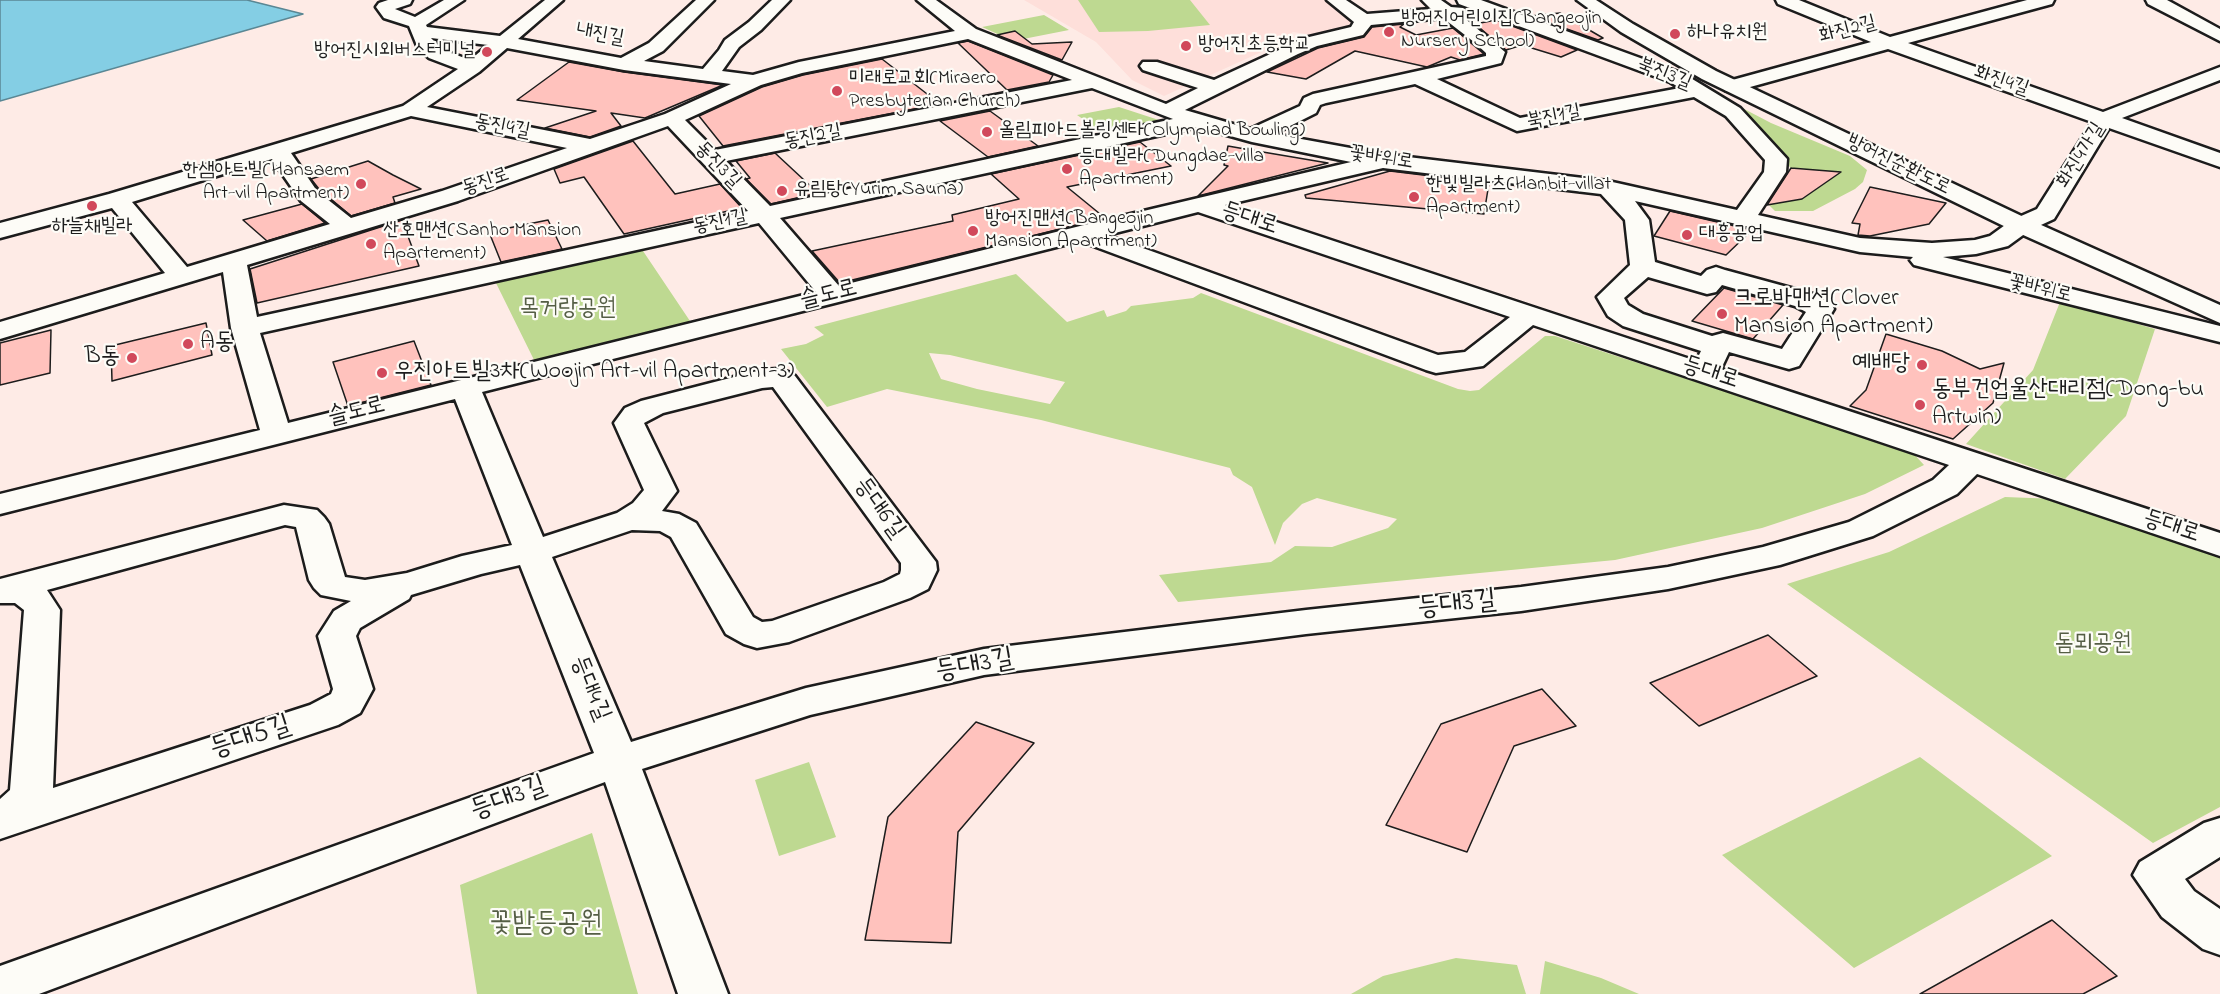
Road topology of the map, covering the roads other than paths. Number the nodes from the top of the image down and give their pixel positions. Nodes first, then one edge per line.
1 (404, 0) edge
2 (456, 0) edge
3 (555, 0) edge
4 (706, 0) edge
5 (782, 0) edge
6 (925, 0) edge
7 (1335, 0) edge
8 (1430, 0) edge
9 (1465, 0) edge
10 (1585, 0) edge
11 (1784, 0) edge
12 (2046, 0) edge
13 (2154, 0) edge
14 (1973, 3) dead end
15 (1483, 7) junction
16 (2001, 12) junction
17 (1448, 14) junction
18 (1363, 20) junction
19 (418, 27) junction
20 (970, 33) junction
21 (2220, 36) edge
22 (504, 42) junction
23 (1889, 43) junction
24 (1432, 55) dead end
25 (1681, 58) junction
26 (624, 64) junction
27 (1475, 65) junction
28 (1640, 65) junction
29 (1150, 66) dead end
30 (472, 68) junction
31 (2220, 73) edge
32 (708, 75) junction
33 (1418, 77) junction
34 (754, 81) junction
35 (1094, 82) junction
36 (1732, 86) junction
37 (1217, 87) junction
38 (1700, 90) junction
39 (410, 110) junction
40 (1167, 111) junction
41 (672, 118) junction
42 (2105, 118) junction
43 (1197, 120) junction
44 (1252, 136) junction
45 (593, 146) junction
46 (278, 151) junction
47 (710, 158) junction
48 (2220, 160) edge
49 (1383, 161) junction
50 (1608, 188) junction
51 (117, 199) junction
52 (1199, 204) junction
53 (763, 213) junction
54 (1743, 219) junction
55 (4, 225) edge
56 (2021, 225) junction
57 (348, 227) junction
58 (1080, 233) junction
59 (1860, 245) junction
60 (234, 262) junction
61 (1643, 267) junction
62 (182, 277) junction
63 (832, 295) junction
64 (1530, 314) junction
65 (2220, 315) edge
66 (244, 328) junction
67 (0, 331) edge
68 (2220, 334) edge
69 (1717, 347) junction
70 (1705, 373) junction
71 (465, 387) junction
72 (276, 433) junction
73 (1971, 462) junction
74 (0, 504) edge
75 (629, 520) junction
76 (2220, 545) edge
77 (533, 552) junction
78 (411, 584) junction
79 (2, 590) edge
80 (618, 761) junction
81 (0, 821) edge
82 (2220, 835) edge
83 (2220, 935) edge
84 (0, 987) edge
85 (704, 994) edge

1 - 19 street
2 - 19 street
3 - 22 street, 내진길
4 - 26 street
5 - 32 street
6 - 20 street, 꽃바위로
7 - 18 street
8 - 17 street
9 - 15 street, 북진3길
10 - 25 street, 방어진순환도로
11 - 23 street, 화진4길
12 - 16 street, 화진2길
13 - 21 street
14 - 16 street
15 - 17 street
15 - 28 street, 북진3길
16 - 23 street, 화진2길
17 - 18 street
17 - 27 street
18 - 37 street
19 - 22 street
19 - 30 street
20 - 34 street, 동진로
20 - 35 street, 꽃바위로
22 - 26 street, 내진길
22 - 30 street, 동진4길
23 - 36 street, 화진2길
23 - 42 street, 화진4길
24 - 27 street
25 - 28 street
25 - 36 street, 방어진순환도로
26 - 32 street, 내진길
27 - 33 street
28 - 38 street, 북진3길
29 - 37 street
30 - 39 street, 동진4길
31 - 42 street, 화진4가길
32 - 34 street, 내진길
33 - 38 street, 북진1길
33 - 44 street
34 - 41 street, 동진로
35 - 40 street, 꽃바위로
35 - 47 street, 동진2길
36 - 56 street, 방어진순환도로
37 - 40 street
38 - 54 street, 북진3길
39 - 45 street, 동진4길
39 - 46 street, 동진4길
40 - 43 street, 꽃바위로
41 - 45 street, 동진로
41 - 47 street, 동진3길
42 - 48 street, 화진4길
42 - 56 street, 화진4가길
43 - 44 street, 꽃바위로
43 - 53 street, 동진1길
44 - 49 street, 꽃바위로
45 - 57 street, 동진로
46 - 51 street, 동진4길
46 - 57 street
47 - 53 street, 동진3길
49 - 50 street, 꽃바위로
49 - 52 street, 슬도로
50 - 54 street, 꽃바위로
50 - 61 street
51 - 55 street, 동진4길
51 - 62 street
52 - 58 street, 슬도로
52 - 64 street, 등대로
53 - 63 street, 동진3길
53 - 66 street, 동진1길
54 - 59 street, 꽃바위로
56 - 59 street, 꽃바위로
56 - 65 street, 방어진순환도로
57 - 60 street, 동진로
58 - 63 street, 슬도로
58 - 64 street
59 - 68 street, 꽃바위로
60 - 62 street, 동진로
60 - 66 street
61 - 69 street
61 - 69 street
62 - 67 street, 동진로
63 - 71 street, 슬도로
64 - 70 street, 등대로
66 - 72 street
69 - 70 street
70 - 73 street, 등대로
71 - 72 street, 슬도로
71 - 77 street, 등대4길
72 - 74 street, 슬도로
73 - 76 street, 등대로
73 - 80 street, 등대3길
75 - 75 street, 등대6길
75 - 77 street, 등대6길
77 - 78 street, 등대5길
77 - 80 street, 등대4길
78 - 79 street, 등대5길
78 - 81 street, 등대5길
79 - 81 street, 등대5길
80 - 84 street, 등대3길
80 - 85 street, 등대4길
82 - 83 street

